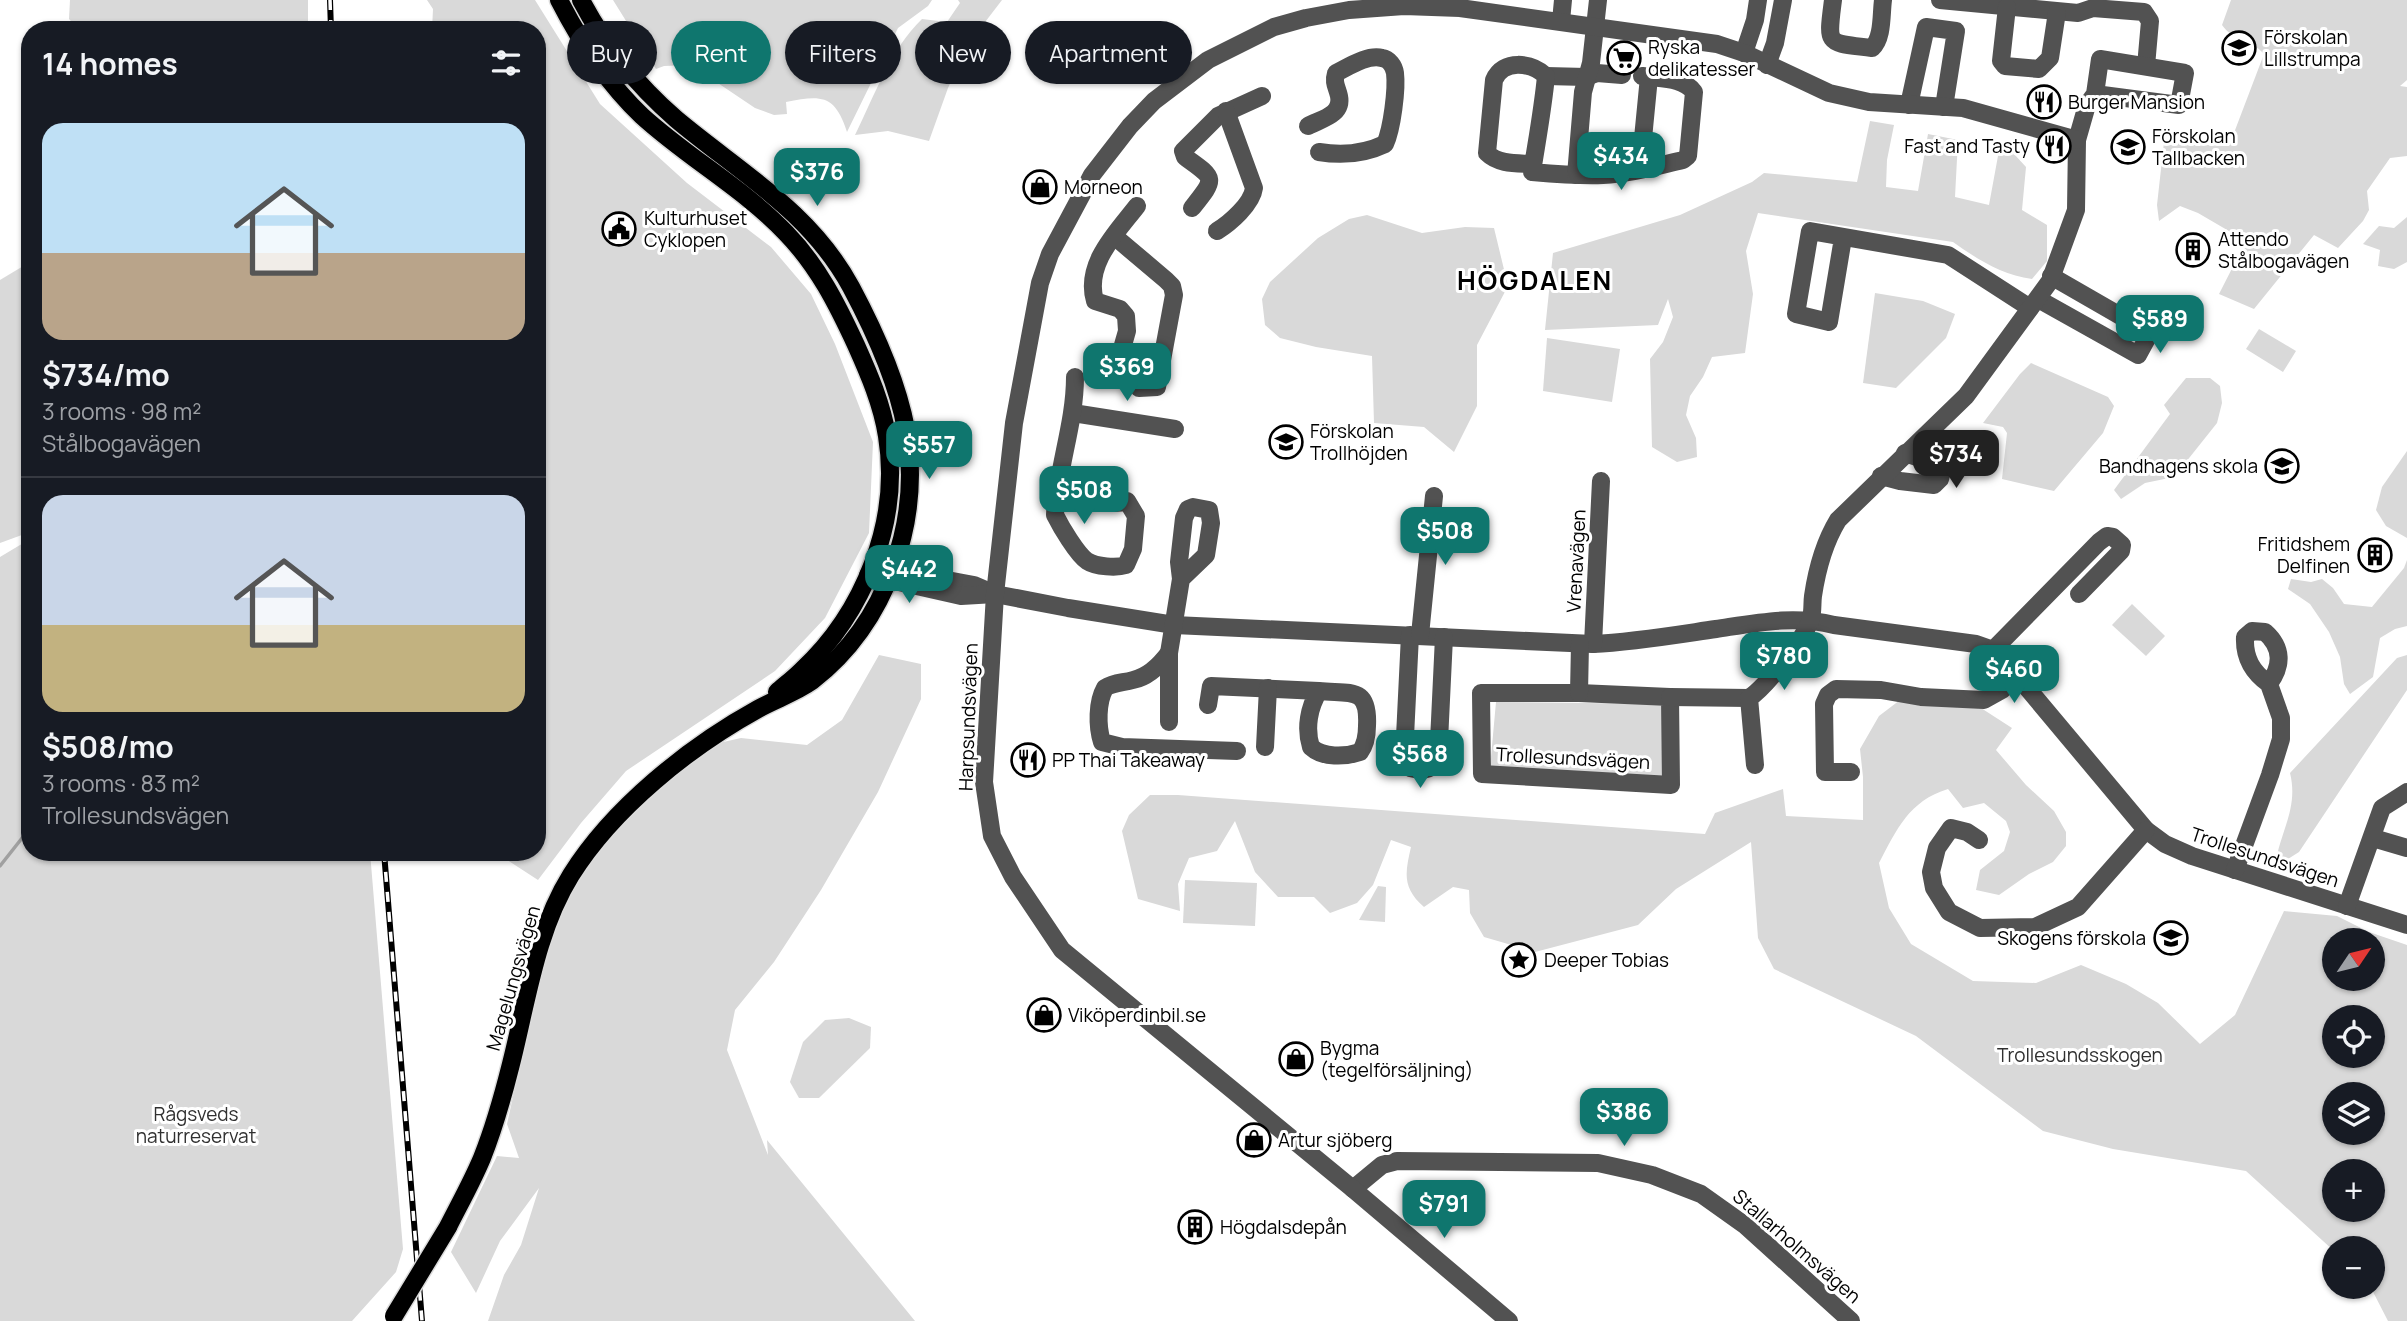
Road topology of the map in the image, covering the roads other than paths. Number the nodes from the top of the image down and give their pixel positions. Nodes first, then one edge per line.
1 (559, 0) edge
2 (581, 0) edge
3 (1563, 0) edge
4 (1598, 0) edge
5 (1758, 0) edge
6 (1783, 0) edge
7 (1833, 0) edge
8 (1883, 0) edge
9 (1940, 0) edge
10 (1404, 3) edge
11 (2007, 7) junction
12 (2057, 12) junction
13 (1561, 21) junction
14 (1595, 26) junction
15 (1744, 53) junction
16 (1766, 65) junction
17 (2146, 66) junction
18 (1622, 75) dead end
19 (1546, 76) junction
20 (1586, 78) junction
21 (2095, 94) junction
22 (1262, 96) dead end
23 (1909, 105) junction
24 (1944, 107) junction
25 (1226, 111) junction
26 (1308, 126) dead end
27 (2077, 140) junction
28 (1319, 152) dead end
29 (1533, 164) junction
30 (1640, 169) junction
31 (1576, 175) junction
32 (1137, 206) dead end
33 (1192, 208) dead end
34 (1217, 231) dead end
35 (1114, 236) junction
36 (1843, 237) junction
37 (2052, 276) junction
38 (2034, 304) junction
39 (1123, 345) dead end
40 (1075, 377) dead end
41 (1139, 388) dead end
42 (1073, 413) junction
43 (1175, 429) dead end
44 (1905, 453) junction
45 (1061, 475) junction
46 (1881, 476) junction
47 (1601, 481) dead end
48 (1434, 496) dead end
49 (871, 569) junction
50 (891, 575) junction
51 (1181, 579) dead end
52 (995, 594) junction
53 (2079, 594) dead end
54 (1811, 619) junction
55 (1174, 625) junction
56 (1415, 635) junction
57 (1444, 636) junction
58 (1587, 644) junction
59 (1993, 650) junction
60 (1169, 653) junction
61 (2018, 675) junction
62 (2269, 684) dead end
63 (1268, 688) junction
64 (1320, 691) dead end
65 (1579, 693) junction
66 (1670, 697) junction
67 (1749, 698) junction
68 (1208, 705) dead end
69 (759, 708) junction
70 (1169, 722) dead end
71 (1265, 747) dead end
72 (1237, 751) dead end
73 (1755, 765) dead end
74 (1852, 772) dead end
75 (2407, 792) edge
76 (2146, 830) junction
77 (2373, 838) junction
78 (1979, 840) dead end
79 (2407, 848) edge
80 (2235, 870) junction
81 (2347, 906) junction
82 (2407, 925) edge
83 (1353, 1189) junction
84 (392, 1318) edge
85 (1509, 1321) edge
86 (1851, 1321) edge

1 - 49 main road, Magelungsvägen
2 - 50 main road, Magelungsvägen
3 - 13 street
4 - 14 street
5 - 15 street
6 - 16 street
7 - 8 street
9 - 11 street
10 - 13 street, Harpsundsvägen
10 - 52 street, Harpsundsvägen
11 - 12 street
11 - 12 street
12 - 17 street
13 - 14 street, Harpsundsvägen
14 - 15 street, Harpsundsvägen
14 - 20 street
15 - 16 street, Harpsundsvägen
16 - 23 street, Harpsundsvägen
17 - 21 street
17 - 21 street
18 - 20 street
19 - 20 street
19 - 29 street
19 - 29 street
20 - 31 street
21 - 27 street
22 - 25 street
23 - 24 street, Harpsundsvägen
23 - 24 street
24 - 27 street, Harpsundsvägen
25 - 33 street
25 - 34 street
26 - 28 street
27 - 37 street
29 - 31 street
30 - 30 street
30 - 31 street
32 - 35 street
35 - 39 street
35 - 41 street
36 - 36 street
36 - 38 street
37 - 38 street
37 - 38 street
38 - 44 street
40 - 42 street
42 - 43 street
42 - 45 street
44 - 46 street
44 - 46 street
45 - 45 street
46 - 54 street
47 - 58 street, Vrenavägen
48 - 56 street
49 - 50 street
49 - 69 main road, Magelungsvägen
50 - 52 street
50 - 69 main road, Magelungsvägen
51 - 55 street
52 - 55 street
52 - 83 street, Harpsundsvägen
53 - 59 street
54 - 58 street
54 - 59 street
54 - 67 street
55 - 56 street
55 - 60 street
56 - 57 street
56 - 57 street
57 - 58 street
58 - 65 street
59 - 61 street, Trollesundsvägen
60 - 70 street
60 - 72 street
61 - 74 street
61 - 76 street, Trollesundsvägen
62 - 80 street
63 - 64 street
63 - 68 street
63 - 71 street
65 - 66 street, Trollesundsvägen
65 - 66 street, Trollesundsvägen
66 - 67 street, Trollesundsvägen
67 - 73 street
69 - 84 main road, Magelungsvägen, bridge
75 - 77 street
76 - 78 street
76 - 80 street, Trollesundsvägen
77 - 79 street
77 - 81 street
80 - 81 street, Trollesundsvägen
81 - 82 street, Trollesundsvägen
83 - 85 street, Harpsundsvägen
83 - 86 street, Stallarholmsvägen

